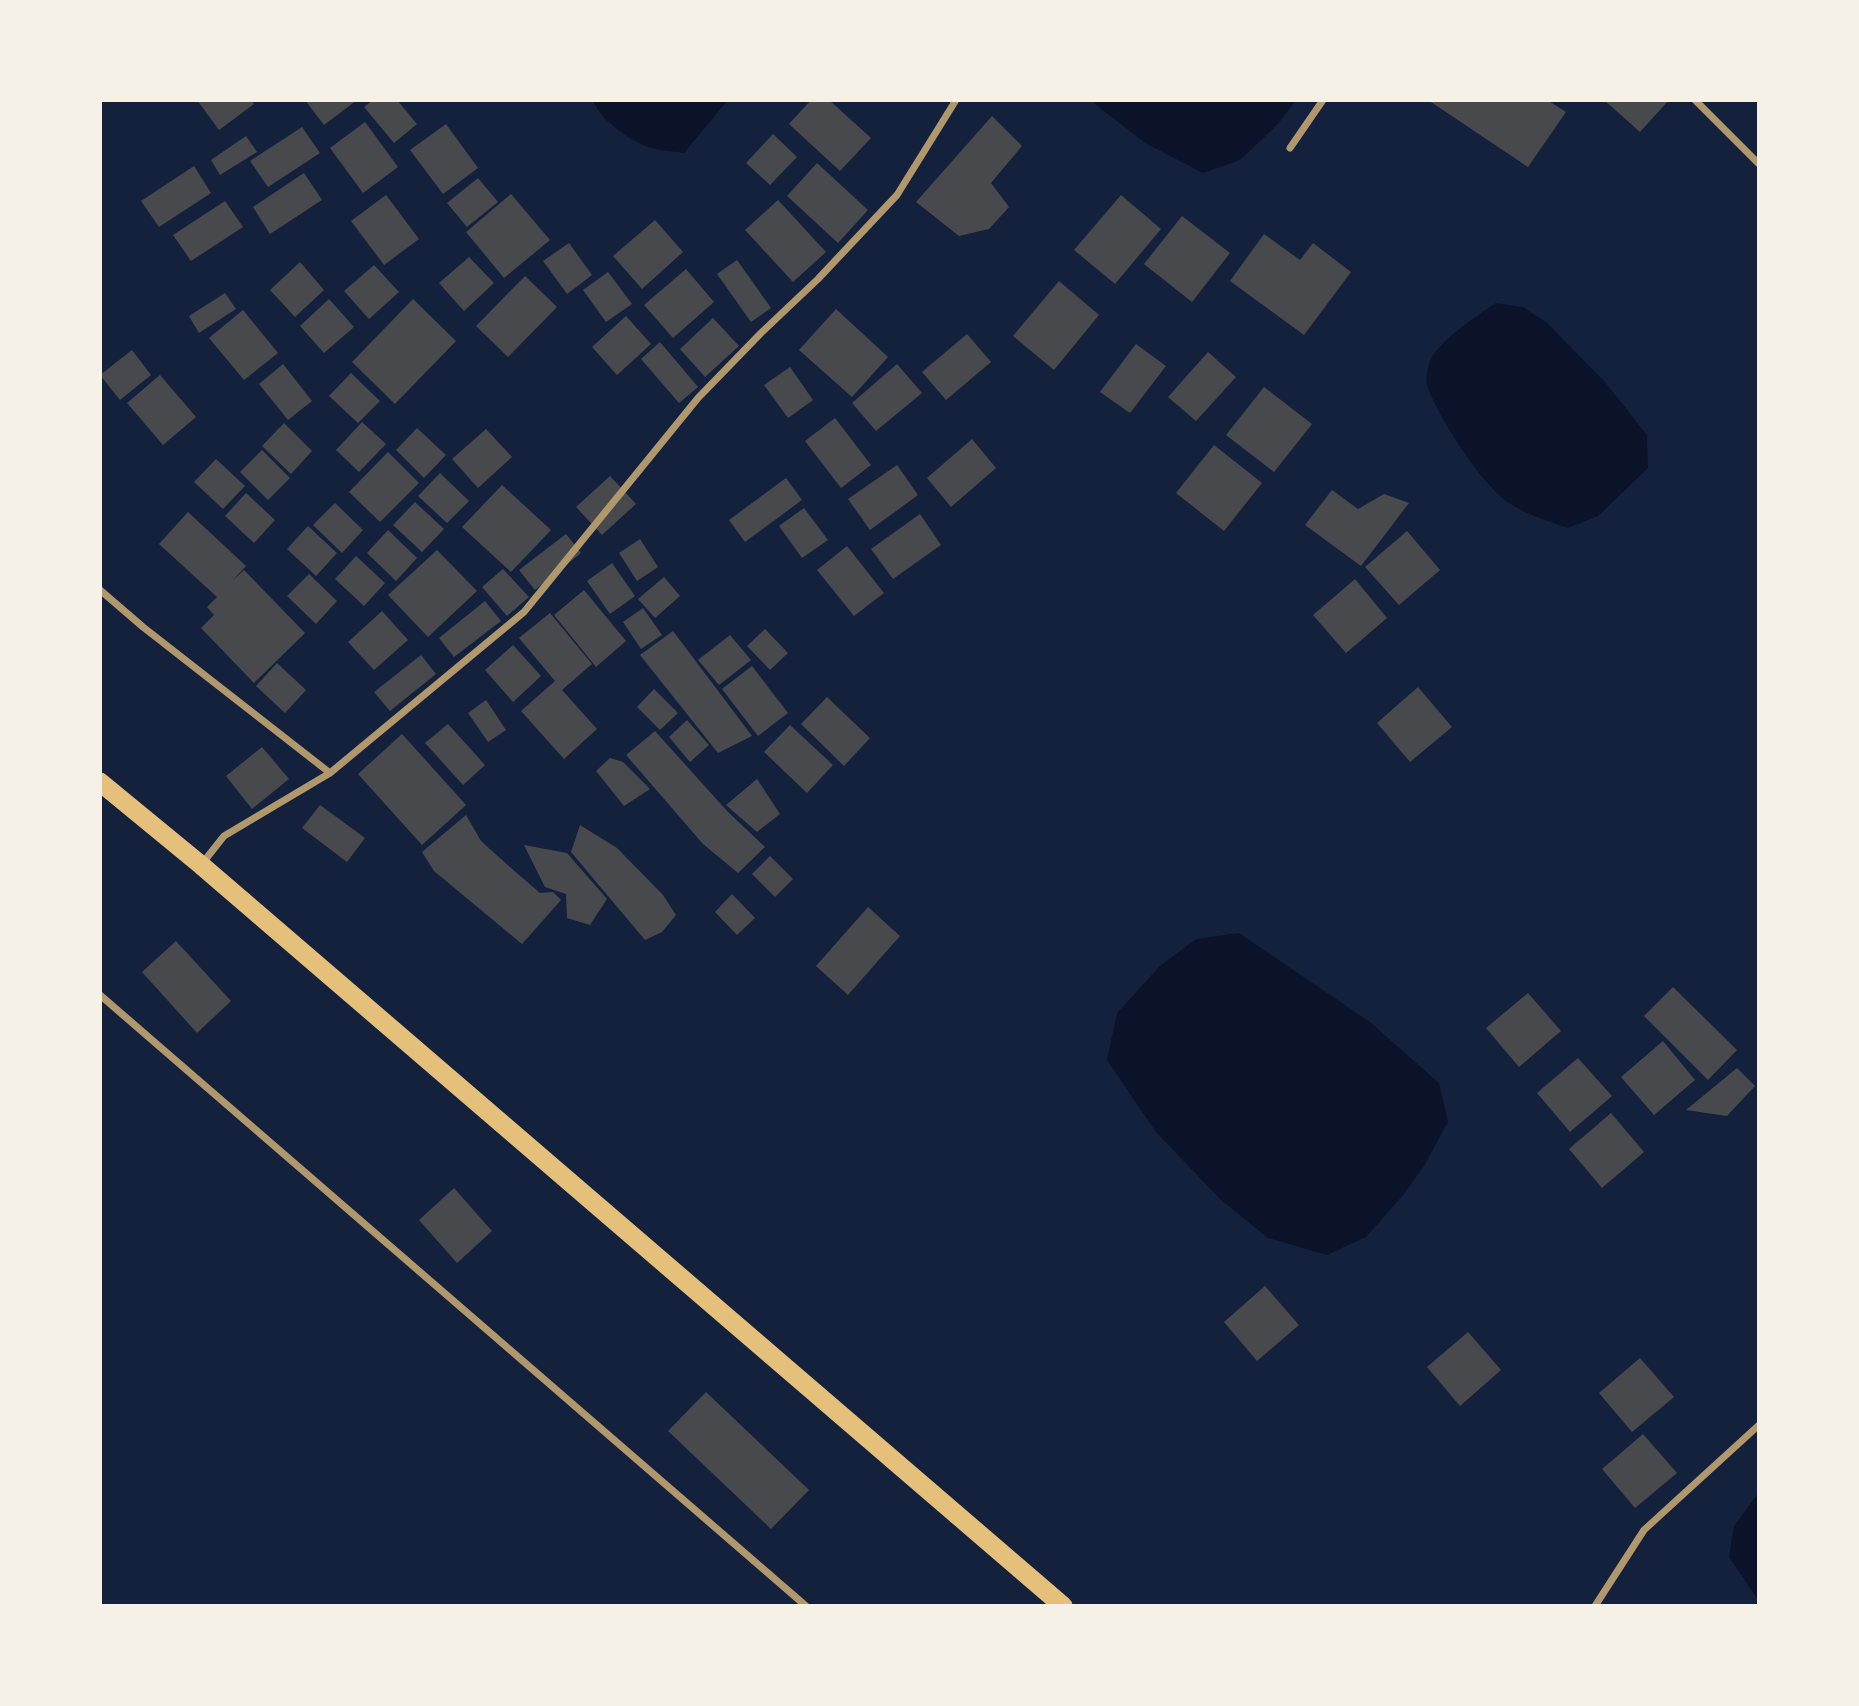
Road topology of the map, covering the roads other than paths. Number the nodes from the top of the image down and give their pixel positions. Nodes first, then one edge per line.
1 (956, 100) edge
2 (1323, 100) edge
3 (1695, 100) edge
4 (1290, 148) dead end
5 (1759, 164) edge
6 (100, 590) edge
7 (330, 773) junction
8 (100, 782) edge
9 (201, 865) junction
10 (100, 995) edge
11 (1759, 1425) edge
12 (806, 1606) edge
13 (1063, 1606) edge
14 (1595, 1606) edge

1 - 7 street
2 - 4 street
3 - 5 street
6 - 7 street
7 - 9 street
8 - 9 highway
9 - 13 highway
10 - 12 street
11 - 14 street

